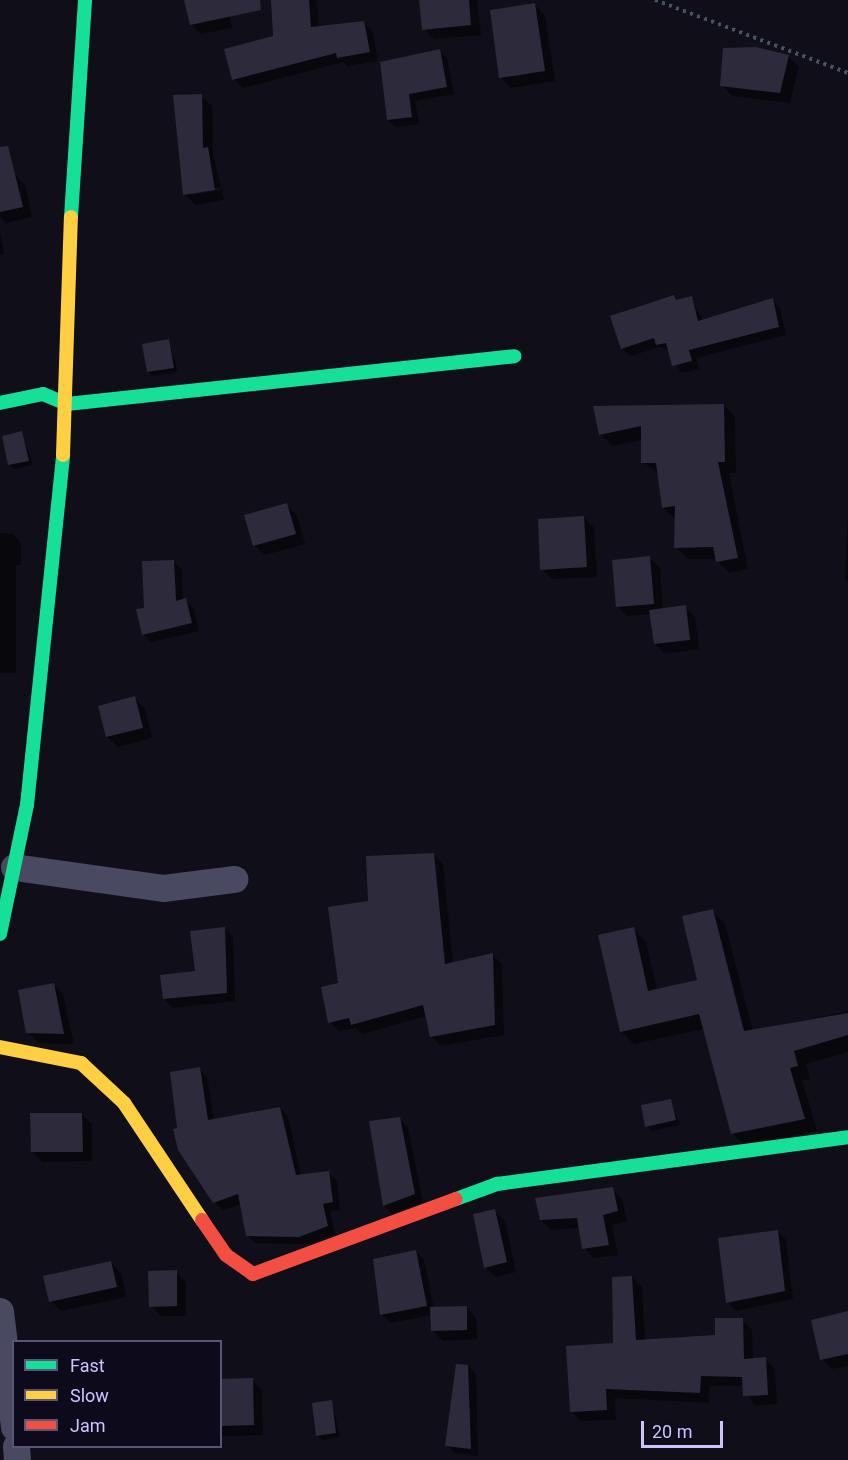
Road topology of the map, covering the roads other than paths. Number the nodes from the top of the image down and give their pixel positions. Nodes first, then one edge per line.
1 (85, 0) edge
2 (514, 356) dead end
3 (0, 403) edge
4 (67, 404) junction
5 (14, 867) junction
6 (234, 879) dead end
7 (0, 934) edge
8 (0, 1047) edge
9 (848, 1137) edge
10 (0, 1311) edge
11 (12, 1411) edge

1 - 4 street
2 - 4 street
3 - 4 street
4 - 5 street
5 - 6 street
5 - 7 street
8 - 9 street
10 - 11 street

